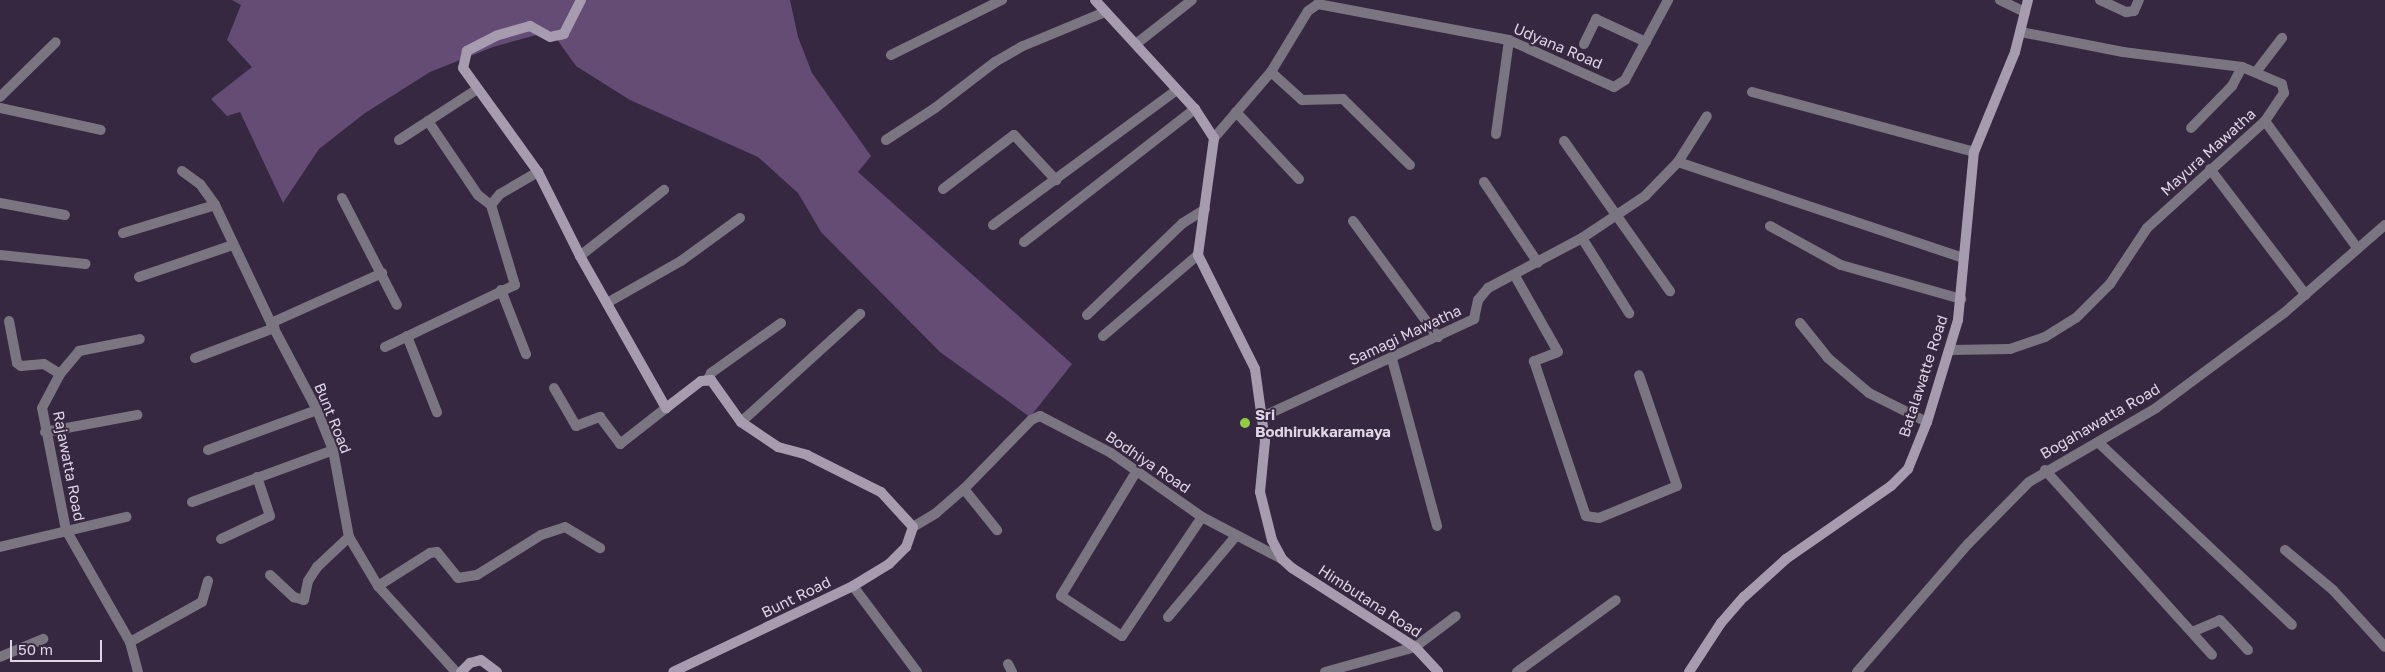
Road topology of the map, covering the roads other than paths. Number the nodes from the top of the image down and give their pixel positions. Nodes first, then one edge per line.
1 (581, 0) edge
2 (1002, 0) edge
3 (1095, 0) edge
4 (1192, 0) edge
5 (1668, 0) edge
6 (2000, 0) edge
7 (2028, 0) edge
8 (2100, 0) edge
9 (2139, 0) edge
10 (1105, 12) junction
11 (2025, 12) junction
12 (2021, 32) junction
13 (2282, 38) dead end
14 (1509, 40) junction
15 (56, 42) dead end
16 (1646, 42) junction
17 (1136, 44) junction
18 (1584, 44) dead end
19 (891, 55) dead end
20 (2242, 67) junction
21 (1271, 72) junction
22 (2256, 72) junction
23 (476, 90) junction
24 (1177, 90) junction
25 (1752, 92) dead end
26 (0, 97) edge
27 (0, 108) edge
28 (1195, 109) junction
29 (1236, 112) junction
30 (1707, 116) dead end
31 (428, 121) junction
32 (2265, 121) junction
33 (2191, 128) dead end
34 (100, 130) dead end
35 (1496, 134) dead end
36 (1214, 138) junction
37 (399, 140) dead end
38 (886, 140) dead end
39 (1564, 141) dead end
40 (1974, 152) junction
41 (1678, 162) junction
42 (1410, 166) dead end
43 (2210, 169) junction
44 (182, 171) dead end
45 (538, 172) junction
46 (1299, 179) dead end
47 (1056, 180) junction
48 (1484, 182) dead end
49 (943, 189) dead end
50 (664, 190) dead end
51 (342, 198) dead end
52 (0, 203) edge
53 (215, 205) junction
54 (491, 206) junction
55 (1206, 209) junction
56 (65, 215) dead end
57 (1618, 216) junction
58 (740, 218) dead end
59 (1354, 221) dead end
60 (993, 225) dead end
61 (2385, 225) edge
62 (1770, 226) dead end
63 (123, 233) dead end
64 (1582, 238) junction
65 (1024, 242) dead end
66 (233, 245) junction
67 (2358, 249) junction
68 (0, 255) edge
69 (1198, 255) junction
70 (580, 256) junction
71 (1963, 258) junction
72 (1538, 263) junction
73 (86, 264) dead end
74 (382, 273) junction
75 (1515, 276) junction
76 (139, 277) dead end
77 (501, 290) junction
78 (1670, 291) dead end
79 (2306, 295) junction
80 (1961, 299) junction
81 (607, 303) junction
82 (397, 305) dead end
83 (1629, 313) dead end
84 (860, 314) dead end
85 (1087, 315) dead end
86 (9, 321) dead end
87 (781, 323) dead end
88 (1800, 323) dead end
89 (272, 325) junction
90 (407, 336) junction
91 (1103, 336) dead end
92 (1438, 337) junction
93 (140, 339) dead end
94 (385, 347) dead end
95 (1950, 350) junction
96 (526, 354) dead end
97 (195, 358) dead end
98 (1392, 360) junction
99 (60, 374) junction
100 (1639, 375) dead end
101 (707, 381) junction
102 (554, 388) dead end
103 (666, 408) junction
104 (317, 410) junction
105 (437, 412) dead end
106 (137, 415) dead end
107 (1262, 417) junction
108 (741, 422) junction
109 (1927, 422) junction
110 (45, 432) junction
111 (2098, 443) junction
112 (208, 450) dead end
113 (332, 450) junction
114 (2045, 470) junction
115 (1136, 472) junction
116 (257, 477) junction
117 (964, 490) junction
118 (192, 502) dead end
119 (126, 517) dead end
120 (1202, 517) junction
121 (1437, 526) dead end
122 (913, 527) junction
123 (66, 530) junction
124 (997, 530) dead end
125 (1236, 536) junction
126 (349, 537) junction
127 (221, 539) dead end
128 (0, 547) edge
129 (600, 548) dead end
130 (2285, 550) dead end
131 (1282, 559) junction
132 (270, 575) dead end
133 (208, 581) dead end
134 (378, 586) junction
135 (853, 586) junction
136 (1616, 600) dead end
137 (1456, 616) dead end
138 (1168, 617) dead end
139 (2292, 625) dead end
140 (2192, 632) junction
141 (43, 639) dead end
142 (130, 642) junction
143 (1415, 647) junction
144 (2385, 647) edge
145 (2248, 650) dead end
146 (2212, 655) dead end
147 (0, 657) edge
148 (138, 672) edge
149 (456, 672) edge
150 (461, 672) edge
151 (497, 672) edge
152 (673, 672) edge
153 (917, 672) edge
154 (1325, 672) edge
155 (1438, 672) edge
156 (1517, 672) edge
157 (1689, 672) edge
158 (1857, 672) edge

1 - 23 street
2 - 19 street
3 - 10 street
4 - 17 street
5 - 16 street, Udyana Road
6 - 11 street
7 - 11 street, Batalawatte Road
8 - 9 street
10 - 17 street
10 - 38 street
11 - 12 street, Batalawatte Road
12 - 20 street, Mayura Mawatha
12 - 40 street, Batalawatte Road
13 - 22 street
14 - 16 street, Udyana Road
14 - 21 street, Udyana Road
14 - 35 street
15 - 26 street
16 - 18 street
17 - 24 street
20 - 22 street, Mayura Mawatha
20 - 33 street
21 - 29 street, Udyana Road
21 - 42 street
22 - 32 street, Mayura Mawatha
23 - 31 street
23 - 45 street
24 - 28 street
24 - 47 street
25 - 40 street
27 - 34 street
28 - 36 street
28 - 65 street
29 - 36 street, Udyana Road
29 - 46 street
30 - 41 street, Samagi Mawatha
31 - 37 street
31 - 54 street
32 - 43 street, Mayura Mawatha
32 - 67 street
36 - 55 street
39 - 57 street
40 - 71 street, Batalawatte Road
41 - 57 street, Samagi Mawatha
41 - 71 street
43 - 79 street
43 - 95 street, Mayura Mawatha
44 - 53 street, Bunt Road
45 - 54 street
45 - 70 street
47 - 49 street
47 - 60 street
48 - 72 street
50 - 70 street
51 - 74 street
52 - 56 street
53 - 63 street
53 - 66 street, Bunt Road
54 - 77 street
55 - 69 street
55 - 85 street
57 - 64 street, Samagi Mawatha
57 - 78 street
58 - 81 street
59 - 92 street
61 - 67 street, Bogahawatta Road
62 - 80 street
64 - 72 street, Samagi Mawatha
64 - 83 street
66 - 76 street
66 - 89 street, Bunt Road
67 - 79 street, Bogahawatta Road
68 - 73 street
69 - 91 street
69 - 107 street
70 - 81 street
71 - 80 street, Batalawatte Road
72 - 75 street, Samagi Mawatha
74 - 82 street
74 - 89 street
75 - 92 street, Samagi Mawatha
75 - 100 street
77 - 90 street
77 - 96 street
79 - 111 street, Bogahawatta Road
80 - 95 street, Batalawatte Road
81 - 103 street
84 - 108 street
86 - 99 street
87 - 101 street
88 - 109 street
89 - 97 street
89 - 104 street, Bunt Road
90 - 94 street
90 - 105 street
92 - 98 street, Samagi Mawatha
93 - 99 street, Rajawatta Road
95 - 109 street, Batalawatte Road
98 - 107 street, Samagi Mawatha
98 - 121 street
99 - 110 street, Rajawatta Road
101 - 103 street
101 - 108 street
102 - 103 street
104 - 112 street
104 - 113 street, Bunt Road
106 - 110 street
107 - 131 street
108 - 122 street
109 - 157 street, Batalawatte Road
110 - 123 street, Rajawatta Road
111 - 114 street, Bogahawatta Road
111 - 139 street
113 - 116 street
113 - 126 street, Bunt Road
114 - 140 street
114 - 158 street, Bogahawatta Road
115 - 117 street, Bodhiya Road
115 - 120 street, Bodhiya Road
115 - 120 street
116 - 118 street
116 - 127 street
117 - 122 street, Bodhiya Road
117 - 124 street
119 - 123 street
120 - 125 street, Bodhiya Road
122 - 135 street, Bunt Road
123 - 128 street
123 - 142 street, Rajawatta Road
125 - 131 street, Bodhiya Road
125 - 138 street
126 - 132 street
126 - 134 street, Bunt Road
129 - 134 street
130 - 144 street
131 - 143 street, Himbutana Road
133 - 142 street
134 - 149 street, Bunt Road
135 - 152 street, Bunt Road
135 - 153 street
136 - 156 street
137 - 143 street
140 - 145 street
140 - 146 street
141 - 147 street
142 - 148 street, Rajawatta Road
143 - 154 street
143 - 155 street, Himbutana Road
150 - 151 street

